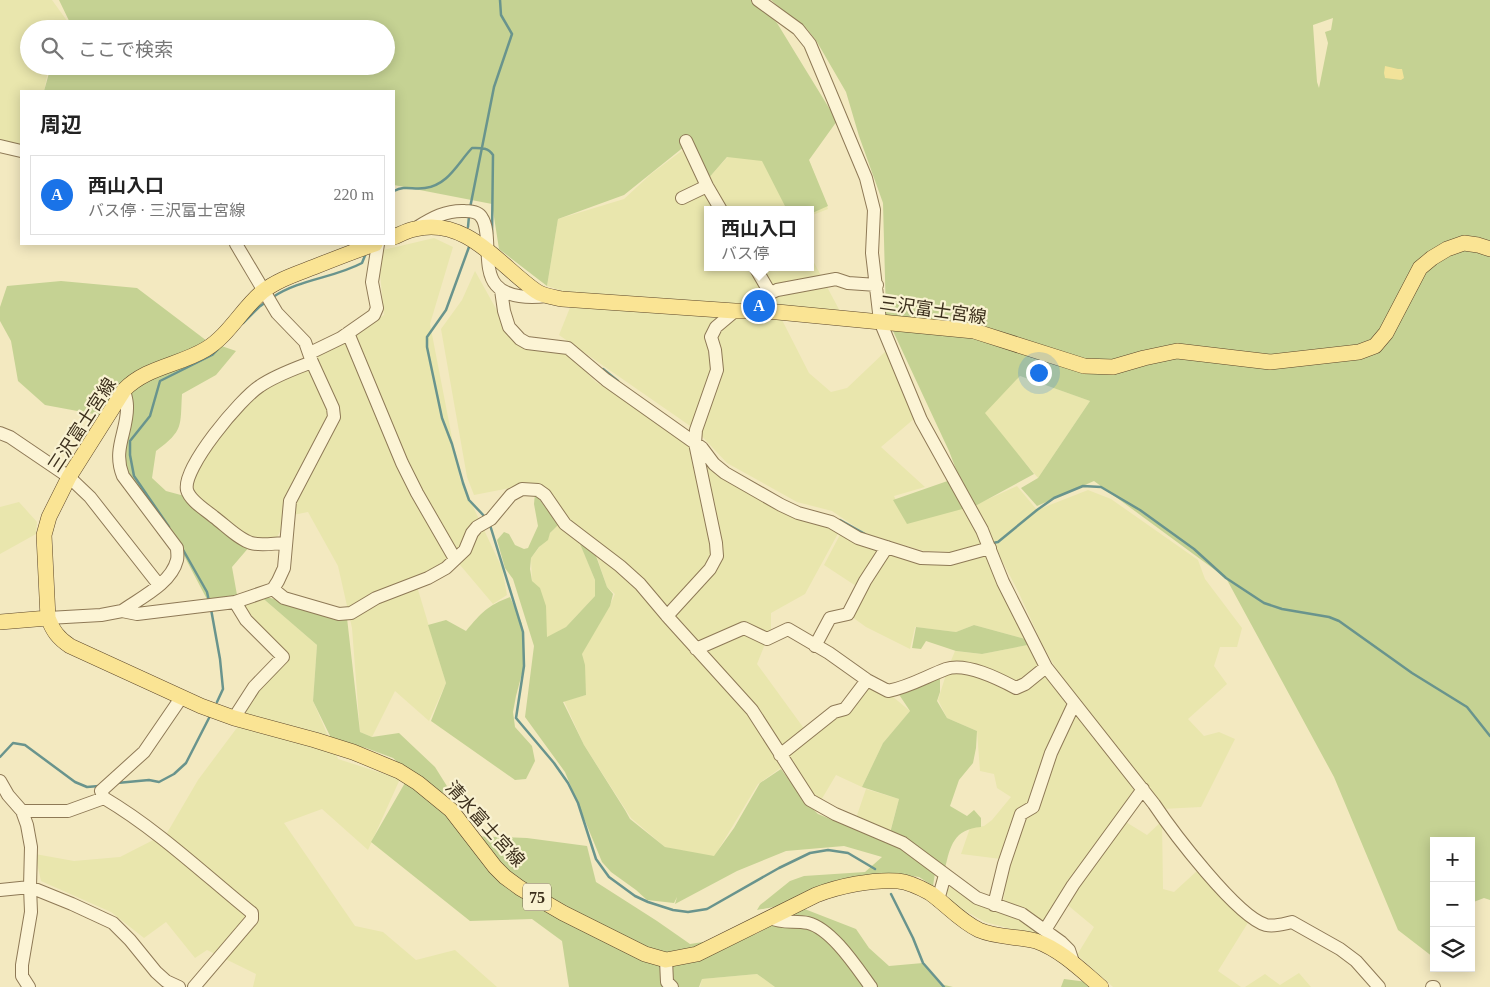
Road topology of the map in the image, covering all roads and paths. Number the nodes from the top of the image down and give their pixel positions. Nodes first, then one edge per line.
1 (758, 0) edge
2 (686, 141) dead end
3 (0, 146) edge
4 (20, 151) edge
5 (707, 186) junction
6 (682, 198) dead end
7 (719, 206) edge
8 (416, 228) junction
9 (395, 237) edge
10 (237, 245) edge
11 (372, 245) edge
12 (1490, 249) edge
13 (487, 250) junction
14 (757, 271) edge
15 (877, 285) junction
16 (500, 290) junction
17 (770, 293) junction
18 (267, 296) junction
19 (547, 296) junction
20 (741, 311) junction
21 (880, 321) junction
22 (348, 333) junction
23 (311, 358) junction
24 (124, 390) junction
25 (0, 433) edge
26 (695, 443) junction
27 (70, 477) junction
28 (286, 543) junction
29 (988, 544) junction
30 (887, 547) junction
31 (455, 559) junction
32 (160, 585) junction
33 (273, 589) junction
34 (235, 602) junction
35 (122, 611) junction
36 (666, 616) junction
37 (48, 618) junction
38 (0, 622) edge
39 (815, 646) junction
40 (696, 648) junction
41 (1046, 667) junction
42 (868, 680) junction
43 (181, 698) junction
44 (1074, 704) junction
45 (234, 718) junction
46 (780, 755) junction
47 (0, 781) edge
48 (1143, 789) junction
49 (104, 798) junction
50 (22, 811) junction
51 (945, 874) junction
52 (30, 887) junction
53 (0, 890) edge
54 (938, 900) junction
55 (994, 905) junction
56 (770, 918) junction
57 (1044, 930) junction
58 (666, 960) junction
59 (1074, 965) junction
60 (29, 987) edge
61 (179, 987) edge
62 (194, 987) edge
63 (672, 987) edge
64 (871, 987) edge
65 (1101, 987) edge
66 (1379, 987) edge

1 - 15 street
2 - 5 street
3 - 4 street
5 - 6 street
5 - 7 street
8 - 9 main road, 三沢富士宮線
8 - 13 main road, 三沢富士宮線
8 - 13 street
10 - 18 street
11 - 18 main road, 三沢富士宮線
11 - 22 street
12 - 21 main road, 三沢富士宮線
13 - 16 street
13 - 19 main road, 三沢富士宮線
14 - 17 street
15 - 17 street
15 - 21 street
16 - 19 street
16 - 26 street
17 - 20 street
18 - 23 street
18 - 24 main road, 三沢富士宮線
19 - 20 main road, 三沢富士宮線
20 - 21 main road, 三沢富士宮線
20 - 26 street
21 - 29 street
22 - 23 street
22 - 31 street
23 - 28 street
23 - 28 street
24 - 27 main road, 三沢富士宮線
24 - 32 street
25 - 27 street
26 - 30 street
26 - 36 street
27 - 32 street
27 - 37 main road, 三沢富士宮線
28 - 33 street
29 - 30 street
29 - 41 street
30 - 39 street
31 - 33 street
31 - 36 street
32 - 35 street
33 - 34 street
34 - 35 street
34 - 45 street
35 - 37 street
36 - 40 street
37 - 38 main road
37 - 43 main road, 清水富士宮線 / 75
39 - 40 street
39 - 42 street
40 - 46 street
41 - 42 street
41 - 44 street
42 - 46 street
43 - 45 main road, 清水富士宮線 / 75
43 - 49 street
44 - 48 street
44 - 55 street
45 - 58 main road, 清水富士宮線 / 75
46 - 51 street
47 - 50 street
48 - 57 street
48 - 66 street
49 - 50 street
49 - 62 street
50 - 52 street
51 - 54 street
51 - 55 street
52 - 53 street
52 - 60 street
52 - 61 street
54 - 56 main road, 清水富士宮線 / 75
54 - 59 main road, 清水富士宮線 / 75
55 - 57 street
56 - 58 main road, 清水富士宮線 / 75
56 - 64 street
57 - 59 street
58 - 63 street
59 - 65 main road, 清水富士宮線 / 75

